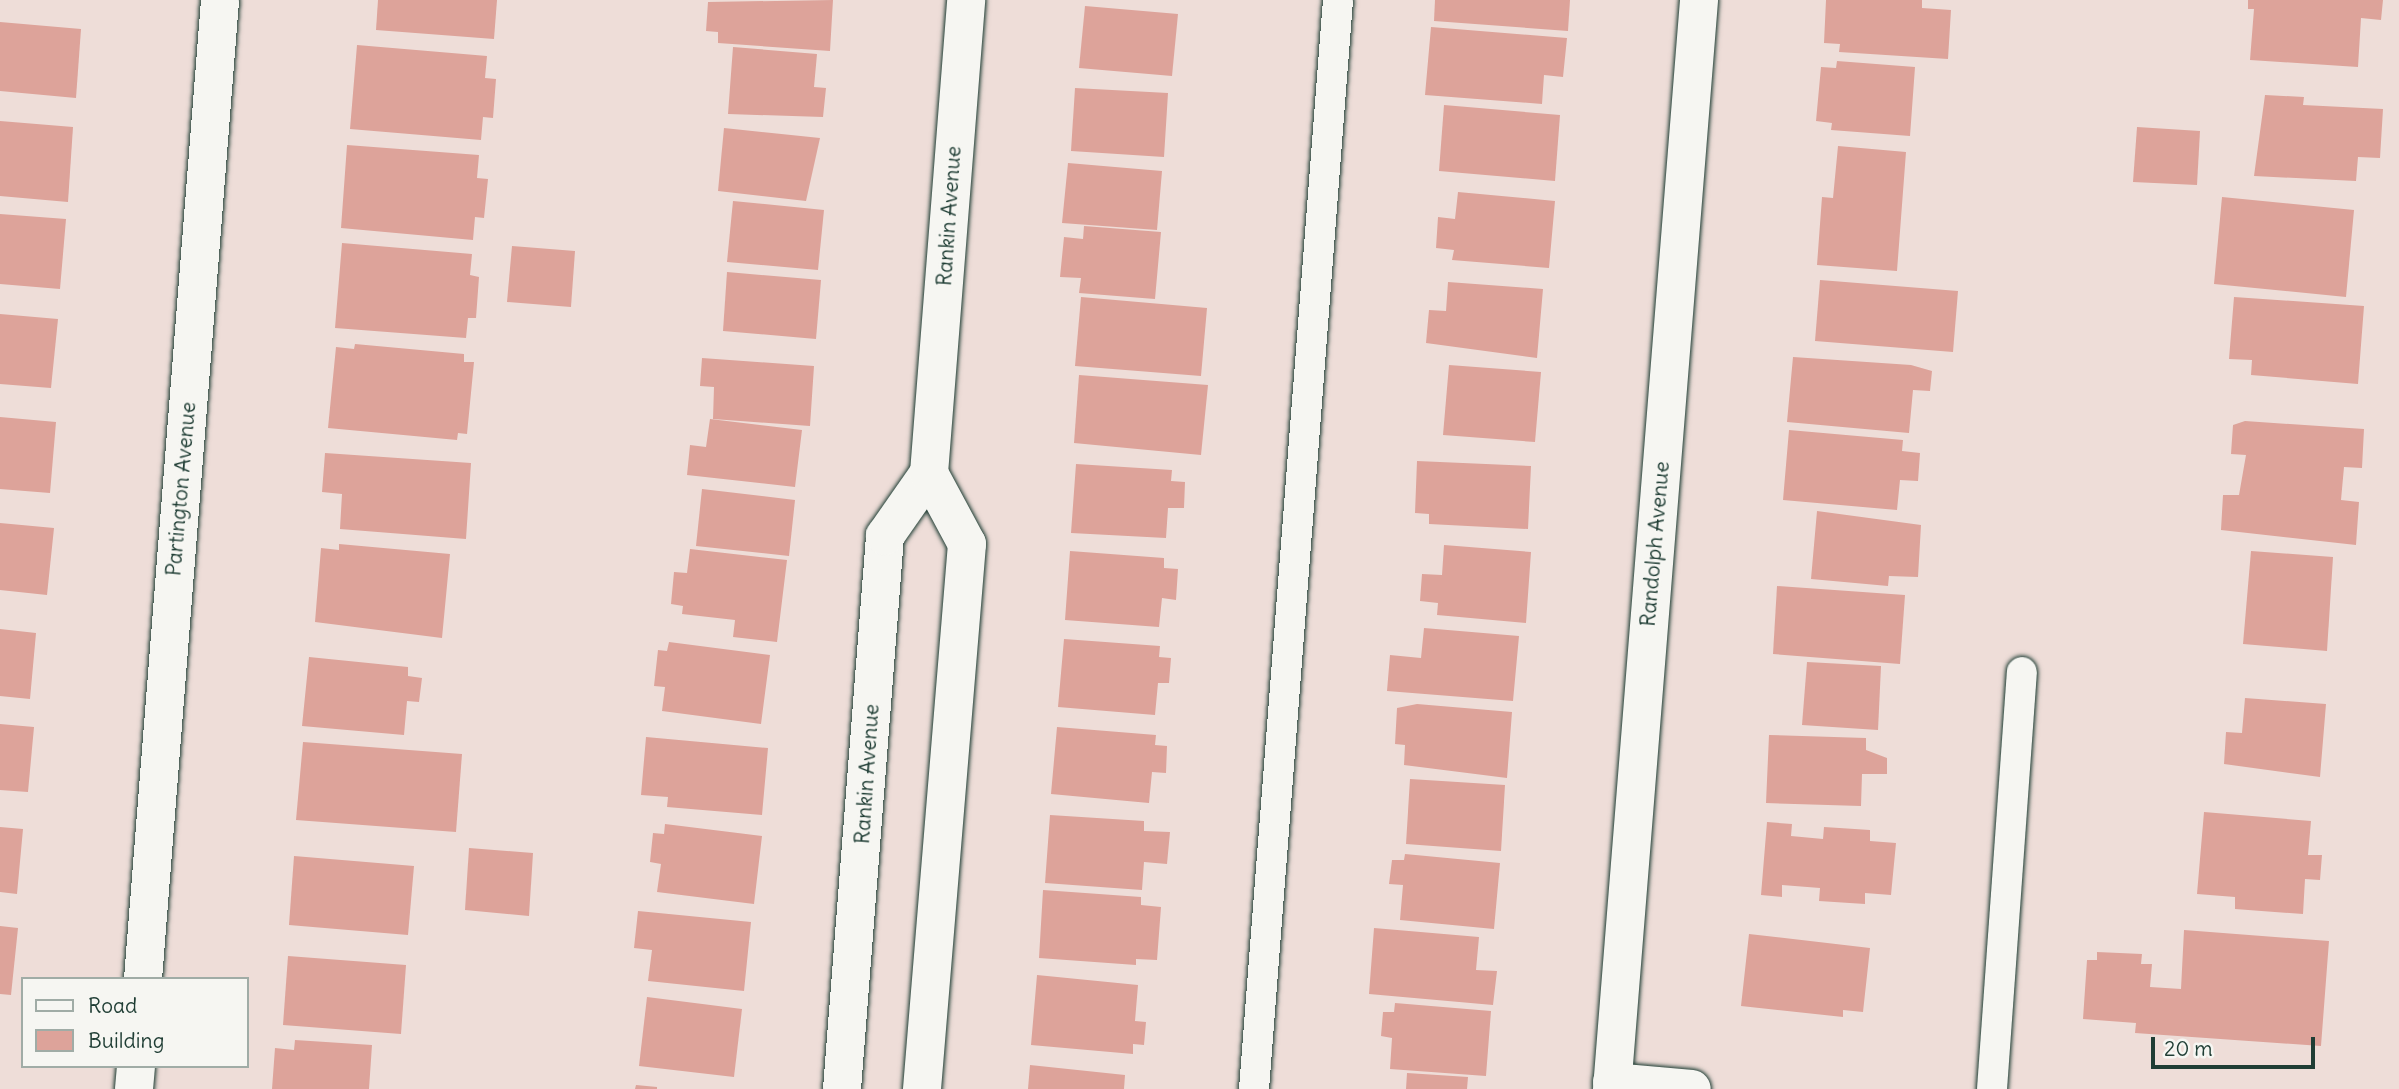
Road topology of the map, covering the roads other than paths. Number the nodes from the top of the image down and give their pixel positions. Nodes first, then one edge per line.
1 (220, 0) edge
2 (966, 0) edge
3 (1338, 0) edge
4 (1699, 0) edge
5 (929, 473) junction
6 (2022, 672) dead end
7 (143, 977) edge
8 (136, 1068) edge
9 (1612, 1086) edge
10 (134, 1089) edge
11 (842, 1089) edge
12 (922, 1089) edge
13 (1254, 1089) edge
14 (1692, 1089) edge
15 (1992, 1089) edge

1 - 7 street, Partington Avenue
2 - 5 street, Rankin Avenue
3 - 13 lane
4 - 9 street, Randolph Avenue
5 - 11 street, Rankin Avenue
5 - 12 street
6 - 15 lane
8 - 10 street
9 - 14 street

